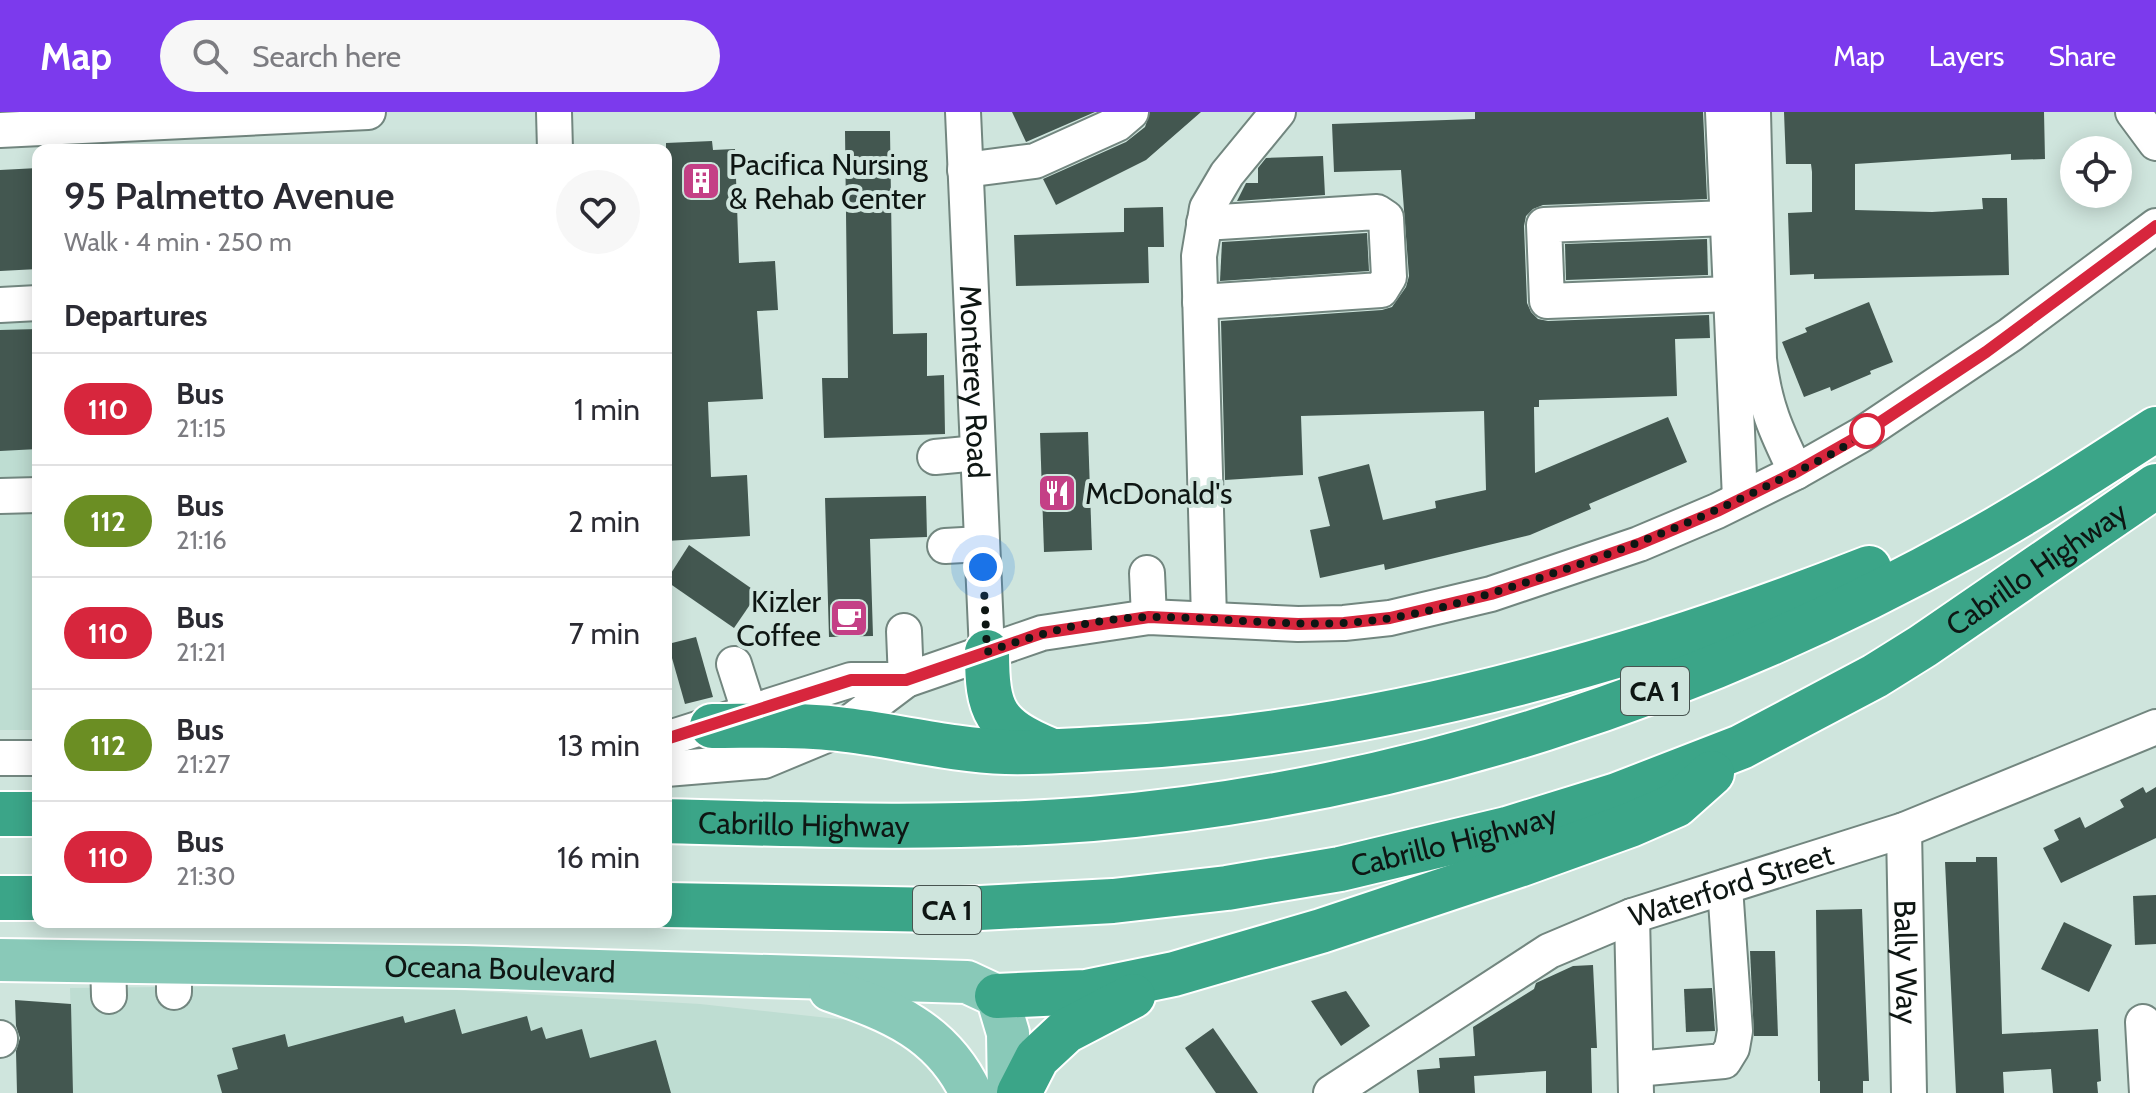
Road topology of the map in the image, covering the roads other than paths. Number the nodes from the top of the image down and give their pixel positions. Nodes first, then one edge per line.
1 (368, 112) edge
2 (554, 112) edge
3 (963, 112) edge
4 (1131, 112) edge
5 (1278, 112) edge
6 (1723, 112) edge
7 (1753, 112) edge
8 (2133, 112) edge
9 (0, 130) edge
10 (2156, 143) edge
11 (555, 144) edge
12 (965, 170) junction
13 (1728, 218) junction
14 (1204, 223) junction
15 (2156, 226) edge
16 (1731, 294) junction
17 (1200, 302) junction
18 (32, 303) edge
19 (0, 305) edge
20 (2156, 429) edge
21 (978, 453) junction
22 (935, 457) dead end
23 (1796, 472) junction
24 (2071, 484) junction
25 (2156, 486) edge
26 (32, 495) edge
27 (0, 496) edge
28 (1740, 499) junction
29 (982, 544) junction
30 (945, 546) dead end
31 (1147, 573) dead end
32 (1149, 617) junction
33 (1209, 619) junction
34 (904, 631) dead end
35 (987, 652) junction
36 (734, 664) dead end
37 (906, 680) junction
38 (2156, 727) edge
39 (841, 729) junction
40 (689, 734) edge
41 (1741, 747) junction
42 (1052, 751) junction
43 (0, 758) edge
44 (32, 758) edge
45 (0, 814) edge
46 (32, 814) edge
47 (672, 821) edge
48 (1904, 830) junction
49 (1725, 887) junction
50 (0, 898) edge
51 (32, 898) edge
52 (672, 905) edge
53 (1632, 916) junction
54 (0, 960) edge
55 (1174, 974) junction
56 (795, 978) junction
57 (997, 996) junction
58 (2143, 1022) dead end
59 (1636, 1081) edge
60 (971, 1093) edge
61 (1009, 1093) edge
62 (1019, 1093) edge
63 (1331, 1093) edge
64 (1909, 1093) edge
65 (2147, 1093) edge

1 - 9 street
2 - 11 street
3 - 12 street, Monterey Road
4 - 12 street
5 - 14 street
6 - 13 street
7 - 23 street
8 - 10 street
12 - 21 street, Monterey Road
13 - 16 street
13 - 16 street
14 - 17 street
14 - 17 street
15 - 23 street
16 - 28 street
17 - 33 street
18 - 19 street
20 - 24 highway, Cabrillo Highway / CA 1
21 - 22 street
21 - 29 street, Monterey Road
23 - 28 street
24 - 42 highway
24 - 47 highway, Cabrillo Highway / CA 1
25 - 41 highway, Cabrillo Highway / CA 1
26 - 27 street
28 - 33 street
29 - 30 street
29 - 35 street, Monterey Road
31 - 32 street
32 - 33 street
32 - 35 street
34 - 37 street
35 - 37 street
35 - 42 highway
36 - 40 street
37 - 39 street
37 - 40 street
38 - 48 street, Waterford Street
39 - 40 highway
39 - 40 street
39 - 42 highway
41 - 52 highway, Cabrillo Highway / CA 1
41 - 55 highway
43 - 44 street
45 - 46 highway
48 - 49 street, Waterford Street
48 - 64 street, Bally Way
49 - 53 street, Waterford Street
49 - 59 street
50 - 51 highway
53 - 59 street
53 - 63 street, Waterford Street
54 - 56 main road, Oceana Boulevard
55 - 57 highway
55 - 62 highway
56 - 57 main road, Oceana Boulevard
56 - 60 main road
57 - 61 main road
58 - 65 street

